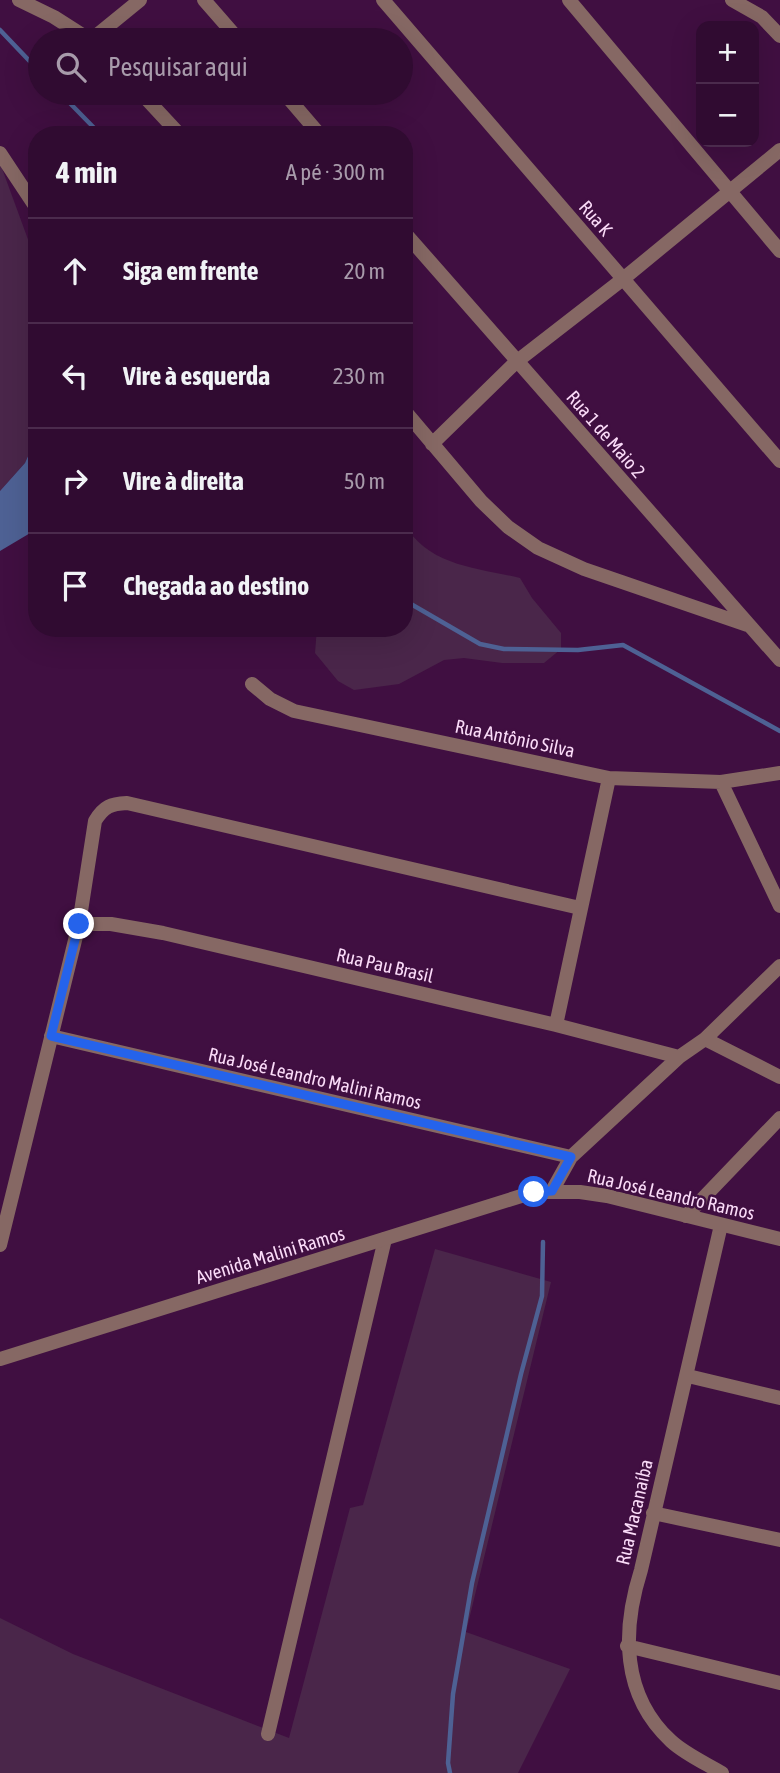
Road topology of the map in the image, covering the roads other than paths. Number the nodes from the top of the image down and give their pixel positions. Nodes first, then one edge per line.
1 (19, 0) edge
2 (141, 0) edge
3 (204, 0) edge
4 (383, 0) edge
5 (569, 0) edge
6 (732, 0) edge
7 (755, 0) edge
8 (762, 17) junction
9 (71, 28) edge
10 (105, 28) edge
11 (228, 28) edge
12 (407, 28) edge
13 (413, 35) edge
14 (780, 36) edge
15 (152, 105) edge
16 (294, 105) edge
17 (172, 126) edge
18 (312, 126) edge
19 (780, 150) edge
20 (1, 157) edge
21 (731, 192) junction
22 (28, 196) edge
23 (413, 242) edge
24 (780, 251) edge
25 (624, 279) junction
26 (516, 362) junction
27 (413, 421) edge
28 (432, 444) junction
29 (780, 461) edge
30 (749, 625) junction
31 (780, 660) edge
32 (252, 684) dead end
33 (780, 773) edge
34 (609, 778) junction
35 (721, 782) junction
36 (780, 906) edge
37 (580, 908) junction
38 (79, 924) junction
39 (780, 966) edge
40 (556, 1025) junction
41 (51, 1036) junction
42 (705, 1039) junction
43 (679, 1057) junction
44 (780, 1077) edge
45 (780, 1118) edge
46 (571, 1157) junction
47 (552, 1191) junction
48 (686, 1216) junction
49 (721, 1225) junction
50 (385, 1239) junction
51 (780, 1239) edge
52 (0, 1245) edge
53 (0, 1359) edge
54 (688, 1376) junction
55 (780, 1398) edge
56 (653, 1513) junction
57 (780, 1541) edge
58 (627, 1646) junction
59 (780, 1683) edge
60 (268, 1734) dead end
61 (722, 1773) edge

1 - 9 street
2 - 10 street
3 - 11 street
4 - 12 street, Rua K
5 - 21 street
6 - 8 street
7 - 8 street
8 - 14 street
13 - 25 street, Rua K
15 - 17 street
16 - 18 street
19 - 21 street
20 - 22 street
21 - 24 street
21 - 25 street
23 - 26 street, Rua 1 de Maio 2
25 - 26 street
25 - 29 street, Rua K
26 - 28 street
26 - 30 street, Rua 1 de Maio 2
27 - 28 street
28 - 30 street
30 - 31 street, Rua 1 de Maio 2
32 - 34 street, Rua Antônio Silva
33 - 35 street, Rua Antônio Silva
34 - 35 street, Rua Antônio Silva
34 - 37 street
35 - 36 street
37 - 38 street
37 - 40 street
38 - 40 street, Rua Pau Brasil
38 - 41 street
39 - 42 street
40 - 43 street, Rua Pau Brasil
41 - 46 street, Rua José Leandro Malini Ramos
41 - 52 street
42 - 43 street
42 - 44 street
43 - 46 street
45 - 48 street
46 - 47 street
47 - 48 street, Rua José Leandro Ramos
47 - 50 street, Avenida Malini Ramos
48 - 49 street, Rua José Leandro Ramos
49 - 51 street, Rua José Leandro Ramos
49 - 54 street, Rua Macanaíba
50 - 53 street, Avenida Malini Ramos
50 - 60 street
54 - 55 street
54 - 56 street, Rua Macanaíba
56 - 57 street
56 - 58 street, Rua Macanaíba
58 - 59 street
58 - 61 street, Rua Macanaíba

